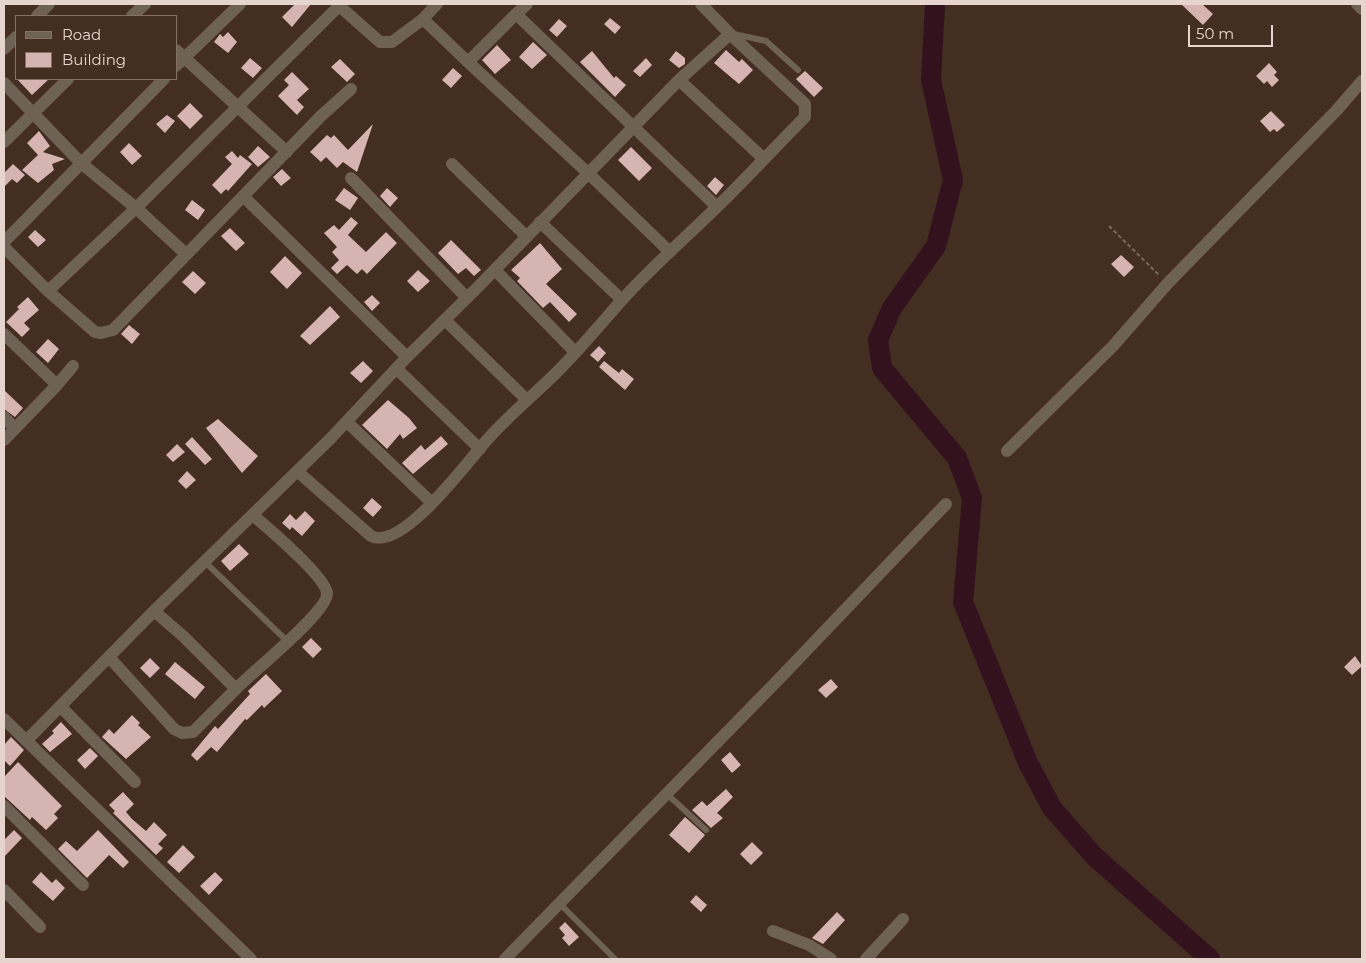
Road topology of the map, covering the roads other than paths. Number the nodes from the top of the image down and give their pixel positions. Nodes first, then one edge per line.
1 (49, 4) edge
2 (240, 4) edge
3 (437, 4) edge
4 (527, 4) edge
5 (701, 4) edge
6 (1357, 4) edge
7 (338, 5) edge
8 (1362, 9) edge
9 (516, 14) junction
10 (38, 15) edge
11 (423, 19) junction
12 (730, 34) junction
13 (15, 38) edge
14 (4, 49) edge
15 (179, 58) edge
16 (468, 62) junction
17 (798, 70) dead end
18 (67, 80) edge
19 (163, 80) edge
20 (679, 80) junction
21 (1362, 81) edge
22 (4, 83) edge
23 (351, 89) dead end
24 (237, 106) junction
25 (33, 113) junction
26 (633, 128) junction
27 (4, 142) edge
28 (287, 152) junction
29 (764, 159) junction
30 (81, 162) junction
31 (452, 164) dead end
32 (588, 172) junction
33 (352, 178) dead end
34 (244, 197) junction
35 (717, 207) junction
36 (136, 208) junction
37 (540, 222) junction
38 (527, 237) junction
39 (4, 242) edge
40 (670, 252) junction
41 (186, 254) junction
42 (494, 270) junction
43 (48, 291) junction
44 (466, 297) junction
45 (622, 300) junction
46 (445, 320) junction
47 (4, 334) edge
48 (575, 352) junction
49 (407, 357) junction
50 (73, 366) dead end
51 (398, 370) junction
52 (57, 385) junction
53 (527, 400) junction
54 (4, 417) edge
55 (346, 422) junction
56 (16, 428) junction
57 (4, 440) edge
58 (480, 449) junction
59 (1007, 451) dead end
60 (298, 471) junction
61 (431, 502) junction
62 (946, 504) dead end
63 (254, 516) junction
64 (205, 562) junction
65 (154, 611) junction
66 (287, 641) junction
67 (109, 657) junction
68 (236, 689) junction
69 (61, 707) junction
70 (6, 725) edge
71 (26, 741) junction
72 (135, 782) dead end
73 (668, 794) junction
74 (4, 806) edge
75 (706, 830) dead end
76 (83, 885) dead end
77 (4, 890) edge
78 (560, 904) junction
79 (903, 919) dead end
80 (40, 927) dead end
81 (773, 931) dead end
82 (251, 959) edge
83 (505, 959) edge
84 (615, 959) edge
85 (831, 959) edge
86 (866, 959) edge

1 - 10 street
2 - 15 street
3 - 11 street
4 - 9 street
5 - 12 street
6 - 8 street
7 - 11 street
7 - 24 street
9 - 16 street
9 - 26 street
11 - 16 street
12 - 17 lane
12 - 20 street
12 - 29 street
13 - 14 street
15 - 24 street
16 - 32 street
18 - 25 street
19 - 30 street
20 - 26 street
20 - 29 street
21 - 59 street
22 - 25 street
23 - 28 street
24 - 28 street
24 - 36 street
25 - 27 street
25 - 30 street
26 - 32 street
26 - 35 street
28 - 34 street
29 - 35 street
30 - 36 street
30 - 39 street
31 - 38 street
32 - 37 street
32 - 40 street
33 - 44 street
34 - 41 street
34 - 49 street
35 - 40 street
36 - 41 street
36 - 43 street
37 - 38 street
37 - 45 street
38 - 42 street
39 - 43 street
40 - 45 street
41 - 43 street
42 - 44 street
42 - 48 street
44 - 46 street
45 - 48 street
46 - 49 street
46 - 53 street
47 - 52 street
48 - 53 street
49 - 51 street
50 - 52 street
51 - 55 street
51 - 58 street
52 - 56 street
53 - 58 street
54 - 56 street
55 - 60 street
55 - 61 street
56 - 57 street
58 - 61 street
60 - 61 street
60 - 63 street
62 - 73 street
63 - 64 street
63 - 66 street
64 - 65 street
64 - 66 lane
65 - 67 street
65 - 68 street
66 - 68 street
67 - 68 street
67 - 69 street
69 - 71 street
69 - 72 street
70 - 71 street
71 - 82 street
73 - 75 lane
73 - 78 street
74 - 76 street
77 - 80 street
78 - 83 street
78 - 84 lane
79 - 86 street
81 - 85 street

